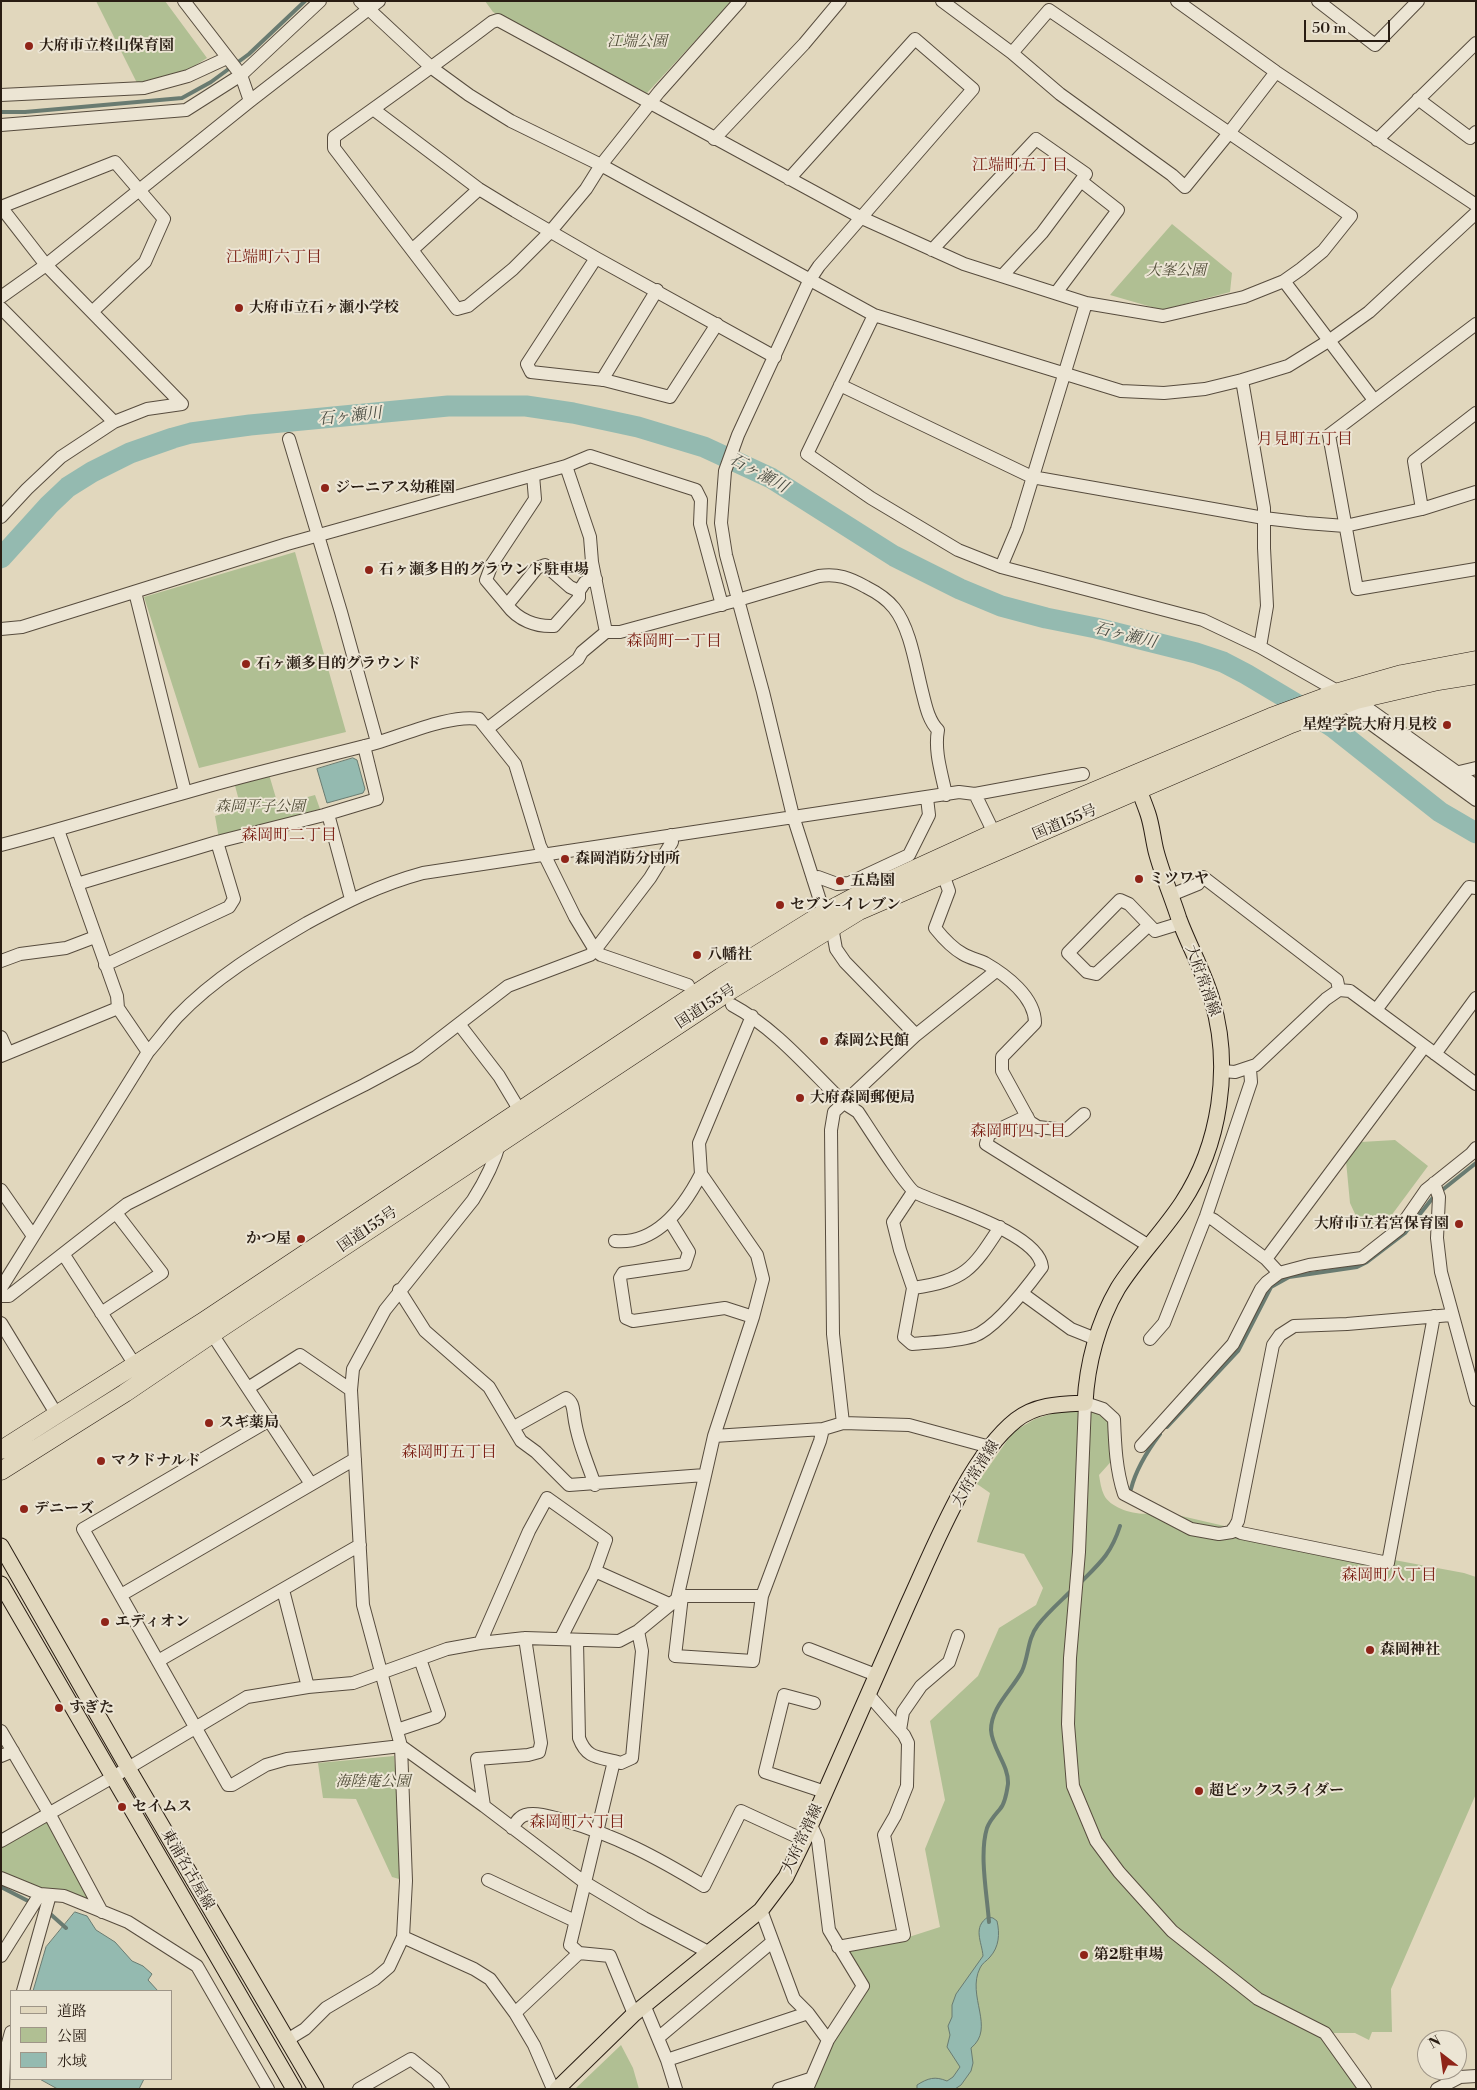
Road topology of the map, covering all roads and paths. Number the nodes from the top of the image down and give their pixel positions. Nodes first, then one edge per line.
1 (184, 1) edge
2 (320, 1) edge
3 (740, 1) edge
4 (840, 1) edge
5 (1318, 1) edge
6 (1418, 1) edge
7 (946, 2) edge
8 (369, 4) edge
9 (1186, 4) edge
10 (1333, 5) edge
11 (1476, 43) edge
12 (1012, 53) junction
13 (227, 58) junction
14 (432, 68) junction
15 (1276, 72) junction
16 (241, 75) junction
17 (1, 95) edge
18 (1418, 99) junction
19 (250, 101) junction
20 (650, 104) junction
21 (373, 109) junction
22 (1, 125) edge
23 (1476, 132) edge
24 (1230, 133) junction
25 (714, 139) junction
26 (1376, 140) junction
27 (601, 164) junction
28 (789, 179) junction
29 (1081, 181) junction
30 (139, 189) junction
31 (479, 189) junction
32 (1476, 205) edge
33 (1, 207) edge
34 (1476, 214) edge
35 (862, 218) junction
36 (550, 232) junction
37 (412, 250) junction
38 (932, 250) junction
39 (596, 258) junction
40 (46, 265) junction
41 (1002, 276) junction
42 (809, 281) junction
43 (1284, 281) junction
44 (657, 290) junction
45 (1056, 293) junction
46 (1, 298) edge
47 (1086, 303) junction
48 (1, 308) edge
49 (92, 312) junction
50 (874, 315) junction
51 (717, 324) junction
52 (1476, 324) edge
53 (1330, 340) junction
54 (776, 356) junction
55 (1064, 372) junction
56 (602, 380) junction
57 (1242, 380) junction
58 (840, 385) junction
59 (1374, 400) junction
60 (1476, 413) edge
61 (114, 422) junction
62 (289, 439) dead end
63 (566, 466) junction
64 (533, 476) junction
65 (1032, 477) junction
66 (1476, 492) edge
67 (1422, 509) junction
68 (1, 517) edge
69 (1264, 518) junction
70 (1345, 526) junction
71 (318, 536) junction
72 (1001, 566) junction
73 (1476, 569) edge
74 (596, 579) junction
75 (579, 591) junction
76 (135, 592) junction
77 (738, 600) junction
78 (507, 605) junction
79 (722, 605) junction
80 (1, 629) edge
81 (606, 632) junction
82 (1260, 647) junction
83 (1476, 660) edge
84 (1476, 675) edge
85 (1340, 700) junction
86 (487, 729) junction
87 (377, 742) junction
88 (364, 746) junction
89 (1476, 768) edge
90 (1456, 773) junction
91 (1083, 774) dead end
92 (1136, 782) junction
93 (1476, 786) edge
94 (185, 792) junction
95 (975, 794) junction
96 (946, 795) junction
97 (927, 798) junction
98 (1476, 800) edge
99 (328, 814) junction
100 (793, 816) junction
101 (58, 830) junction
102 (994, 833) junction
103 (672, 835) junction
104 (218, 842) junction
105 (1, 845) edge
106 (544, 855) junction
107 (943, 874) junction
108 (813, 879) junction
109 (76, 884) junction
110 (1476, 888) edge
111 (1171, 895) junction
112 (351, 899) junction
113 (828, 920) junction
114 (1181, 923) junction
115 (1149, 925) junction
116 (95, 938) junction
117 (595, 950) junction
118 (1, 961) edge
119 (105, 965) junction
120 (996, 971) junction
121 (688, 985) dead end
122 (1339, 990) junction
123 (1476, 998) edge
124 (732, 1005) dead end
125 (118, 1008) junction
126 (1376, 1010) junction
127 (752, 1016) junction
128 (459, 1024) junction
129 (916, 1035) junction
130 (1, 1037) edge
131 (1430, 1051) junction
132 (148, 1052) junction
133 (4, 1055) edge
134 (1250, 1069) junction
135 (1222, 1071) junction
136 (1476, 1084) edge
137 (844, 1103) junction
138 (520, 1111) junction
139 (1084, 1114) dead end
140 (1027, 1116) junction
141 (500, 1142) junction
142 (1476, 1148) edge
143 (701, 1174) junction
144 (1434, 1183) junction
145 (1, 1190) edge
146 (914, 1192) junction
147 (116, 1213) junction
148 (1206, 1216) junction
149 (670, 1220) junction
150 (1000, 1227) junction
151 (33, 1236) junction
152 (615, 1241) dead end
153 (1149, 1246) junction
154 (64, 1255) junction
155 (1266, 1259) junction
156 (1279, 1273) junction
157 (1, 1288) edge
158 (913, 1288) junction
159 (399, 1290) junction
160 (1023, 1294) junction
161 (1, 1296) edge
162 (101, 1313) junction
163 (1451, 1315) junction
164 (1434, 1316) junction
165 (753, 1317) junction
166 (1, 1323) edge
167 (212, 1334) junction
168 (1096, 1339) junction
169 (1150, 1340) dead end
170 (135, 1365) junction
171 (248, 1388) junction
172 (351, 1390) junction
173 (1476, 1400) edge
174 (1085, 1403) junction
175 (58, 1415) junction
176 (268, 1421) junction
177 (843, 1422) junction
178 (514, 1427) junction
179 (823, 1429) junction
180 (714, 1436) junction
181 (1141, 1446) dead end
182 (990, 1447) junction
183 (1, 1450) edge
184 (355, 1459) junction
185 (1, 1470) edge
186 (705, 1475) junction
187 (311, 1484) junction
188 (595, 1484) junction
189 (1234, 1529) junction
190 (360, 1545) junction
191 (1, 1546) edge
192 (595, 1571) junction
193 (2, 1587) edge
194 (283, 1590) junction
195 (121, 1595) junction
196 (762, 1596) junction
197 (677, 1598) junction
198 (638, 1631) junction
199 (958, 1636) dead end
200 (525, 1638) junction
201 (561, 1638) junction
202 (578, 1641) junction
203 (480, 1644) junction
204 (808, 1649) dead end
205 (420, 1658) junction
206 (158, 1661) junction
207 (382, 1672) junction
208 (876, 1675) junction
209 (308, 1687) junction
210 (868, 1694) junction
211 (814, 1702) dead end
212 (196, 1728) junction
213 (397, 1730) junction
214 (900, 1730) junction
215 (1, 1731) edge
216 (401, 1746) junction
217 (7, 1754) edge
218 (614, 1762) junction
219 (128, 1768) junction
220 (113, 1778) junction
221 (825, 1792) junction
222 (484, 1806) junction
223 (49, 1813) junction
224 (811, 1826) junction
225 (512, 1828) junction
226 (597, 1830) junction
227 (804, 1840) junction
228 (1, 1841) edge
229 (1, 1878) edge
230 (488, 1880) dead end
231 (584, 1882) junction
232 (45, 1895) junction
233 (761, 1910) junction
234 (102, 1912) junction
235 (574, 1921) junction
236 (403, 1937) junction
237 (772, 1942) junction
238 (838, 1947) junction
239 (710, 1953) junction
240 (579, 1954) junction
241 (1, 1956) edge
242 (23, 1990) edge
243 (640, 2010) junction
244 (515, 2013) junction
245 (808, 2013) junction
246 (10, 2036) edge
247 (658, 2038) junction
248 (287, 2040) junction
249 (828, 2040) junction
250 (667, 2060) junction
251 (1476, 2076) edge
252 (808, 2084) edge
253 (3, 2089) edge
254 (268, 2089) edge
255 (294, 2089) edge
256 (316, 2089) edge
257 (358, 2089) edge
258 (443, 2089) edge
259 (553, 2089) edge
260 (557, 2089) edge
261 (676, 2089) edge
262 (779, 2089) edge
263 (1365, 2089) edge
264 (1437, 2089) edge

1 - 13 street
2 - 16 street
3 - 20 street
4 - 25 street
5 - 10 street
6 - 10 street
7 - 12 street
8 - 14 street
8 - 19 street
9 - 15 street
11 - 18 street
12 - 24 street
12 - 24 street
13 - 16 street
13 - 17 street
14 - 20 street
14 - 21 street
14 - 27 street
15 - 24 street
15 - 26 street
16 - 19 street
16 - 22 street
18 - 23 street
18 - 26 street
19 - 30 street
20 - 25 street
20 - 27 street
21 - 31 street
21 - 37 street
24 - 43 street
25 - 28 street
26 - 32 street
27 - 36 street
27 - 42 street
28 - 35 street
28 - 35 street
29 - 38 street
29 - 41 street
29 - 45 street
30 - 33 street
30 - 40 street
30 - 49 street
31 - 36 street
31 - 37 street
33 - 40 street
34 - 53 street
35 - 38 street
35 - 42 street
36 - 37 street
36 - 39 street
38 - 41 street
39 - 44 street
39 - 56 street
40 - 46 street
40 - 49 street
41 - 45 street
42 - 50 street
42 - 54 street
43 - 47 street
43 - 53 street
44 - 51 street
44 - 56 street
45 - 47 street
47 - 55 street
48 - 61 street
49 - 61 street
50 - 55 street
50 - 58 street
51 - 54 street
51 - 56 street
52 - 59 street
53 - 57 street
53 - 59 street
54 - 77 street
55 - 57 street
55 - 65 street
57 - 69 street
58 - 65 street
58 - 72 street
59 - 70 street
60 - 67 street
61 - 68 street
62 - 71 street
63 - 64 street
63 - 74 street
63 - 79 street
64 - 71 street
64 - 78 street
65 - 69 street
65 - 72 street
66 - 67 street
67 - 70 street
69 - 70 street
69 - 82 street
70 - 73 street
71 - 76 street
71 - 87 street
72 - 82 street
74 - 75 street
74 - 81 street
75 - 78 street
75 - 78 street
76 - 80 street
76 - 94 street
77 - 79 street
77 - 96 street
77 - 100 street
79 - 81 street
81 - 86 street
82 - 85 street
83 - 85 highway, 国道155号
84 - 85 highway, 国道155号
85 - 90 street
85 - 92 highway, 国道155号
85 - 92 highway, 国道155号
85 - 98 street
86 - 87 street
86 - 106 street
87 - 88 street
88 - 94 street
88 - 99 street
89 - 90 street
90 - 93 street
91 - 95 street
92 - 102 highway, 国道155号
92 - 107 highway, 国道155号
92 - 111 main road, 大府常滑線
94 - 101 street
95 - 96 street
95 - 102 street
96 - 97 street
97 - 100 street
97 - 108 street
99 - 104 street
99 - 112 street
100 - 103 street
100 - 108 street
101 - 105 street
101 - 109 street
102 - 113 highway, 国道155号
103 - 106 street
103 - 117 street
104 - 109 street
104 - 119 street
106 - 112 street
106 - 117 street
107 - 113 highway, 国道155号
107 - 120 street
108 - 113 street
109 - 116 street
110 - 126 street
111 - 114 main road, 大府常滑線
111 - 122 street
112 - 132 street
113 - 129 street
113 - 138 highway, 国道155号
113 - 141 highway, 国道155号
114 - 115 street
114 - 135 main road, 大府常滑線
115 - 115 street
116 - 118 street
116 - 119 street
117 - 121 street
117 - 128 street
119 - 125 street
120 - 129 street
120 - 140 street
122 - 126 street
122 - 134 street
123 - 131 street
124 - 127 street
125 - 132 street
125 - 133 street
126 - 131 street
127 - 137 street
127 - 143 street
128 - 138 street
128 - 147 street
129 - 137 street
130 - 133 street
131 - 136 street
131 - 155 street
132 - 151 street
134 - 135 street
134 - 148 street
135 - 153 main road, 大府常滑線
137 - 146 street
137 - 177 street
138 - 170 highway, 国道155号
139 - 140 street
140 - 153 street
141 - 159 street
141 - 167 highway, 国道155号
142 - 144 street
143 - 149 street
143 - 165 street
144 - 156 street
144 - 163 street
145 - 151 street
146 - 150 street
146 - 158 street
147 - 154 street
147 - 162 street
148 - 155 street
148 - 169 street
149 - 152 street
149 - 165 street
150 - 158 street
150 - 160 street
151 - 157 street
153 - 168 main road, 大府常滑線
154 - 161 street
154 - 162 street
155 - 156 street
156 - 181 street
158 - 160 street
159 - 172 street
159 - 178 street
160 - 168 street
162 - 170 street
163 - 164 street
163 - 173 street
164 - 189 street
164 - 189 street
165 - 180 street
166 - 175 street
167 - 171 street
167 - 185 highway, 国道155号
168 - 174 main road, 大府常滑線
170 - 175 highway, 国道155号
171 - 172 street
171 - 176 street
172 - 184 street
174 - 182 main road, 大府常滑線
174 - 189 street
174 - 263 street
175 - 183 highway, 国道155号
176 - 187 street
176 - 195 street
177 - 179 street
177 - 182 street
178 - 188 street
178 - 188 street
179 - 180 street
179 - 196 street
180 - 186 street
182 - 208 main road, 大府常滑線
184 - 187 street
184 - 190 street
186 - 188 street
186 - 197 street
187 - 195 street
190 - 194 street
190 - 207 street
191 - 219 main road, 東浦名古屋線
192 - 197 street
192 - 201 street
192 - 203 street
193 - 220 main road, 東浦名古屋線
194 - 206 street
194 - 209 street
195 - 206 street
196 - 197 street
196 - 197 street
197 - 198 street
198 - 202 street
198 - 218 street
199 - 214 street
200 - 201 street
200 - 203 street
200 - 222 street
201 - 202 street
202 - 218 street
203 - 205 street
204 - 208 street
205 - 207 street
205 - 213 street
206 - 212 street
207 - 209 street
207 - 213 street
208 - 210 main road, 大府常滑線
209 - 212 street
210 - 214 street
210 - 221 main road, 大府常滑線
211 - 221 street
212 - 216 street
212 - 219 street
213 - 216 street
214 - 238 street
215 - 217 street
216 - 222 street
216 - 236 street
217 - 223 street
218 - 226 street
219 - 220 street
219 - 248 main road, 東浦名古屋線
220 - 223 street
220 - 255 main road, 東浦名古屋線
221 - 224 main road, 大府常滑線
222 - 225 street
223 - 228 street
223 - 234 street
224 - 227 main road, 大府常滑線
224 - 238 street
225 - 226 street
225 - 231 street
226 - 227 street
226 - 231 street
227 - 233 main road, 大府常滑線
229 - 232 street
230 - 235 street
231 - 235 street
231 - 239 street
232 - 234 street
232 - 241 street
232 - 242 street
233 - 237 street
233 - 239 main road, 大府常滑線
234 - 254 street
235 - 240 street
236 - 244 street
236 - 248 street
237 - 245 street
237 - 247 street
238 - 249 street
239 - 243 main road, 大府常滑線
240 - 243 street
240 - 244 street
243 - 247 street
243 - 260 main road, 大府常滑線
244 - 259 street
245 - 249 street
245 - 250 street
246 - 253 street
247 - 250 street
248 - 256 main road, 東浦名古屋線
249 - 252 street
250 - 261 street
251 - 264 street
252 - 262 street
257 - 258 street

